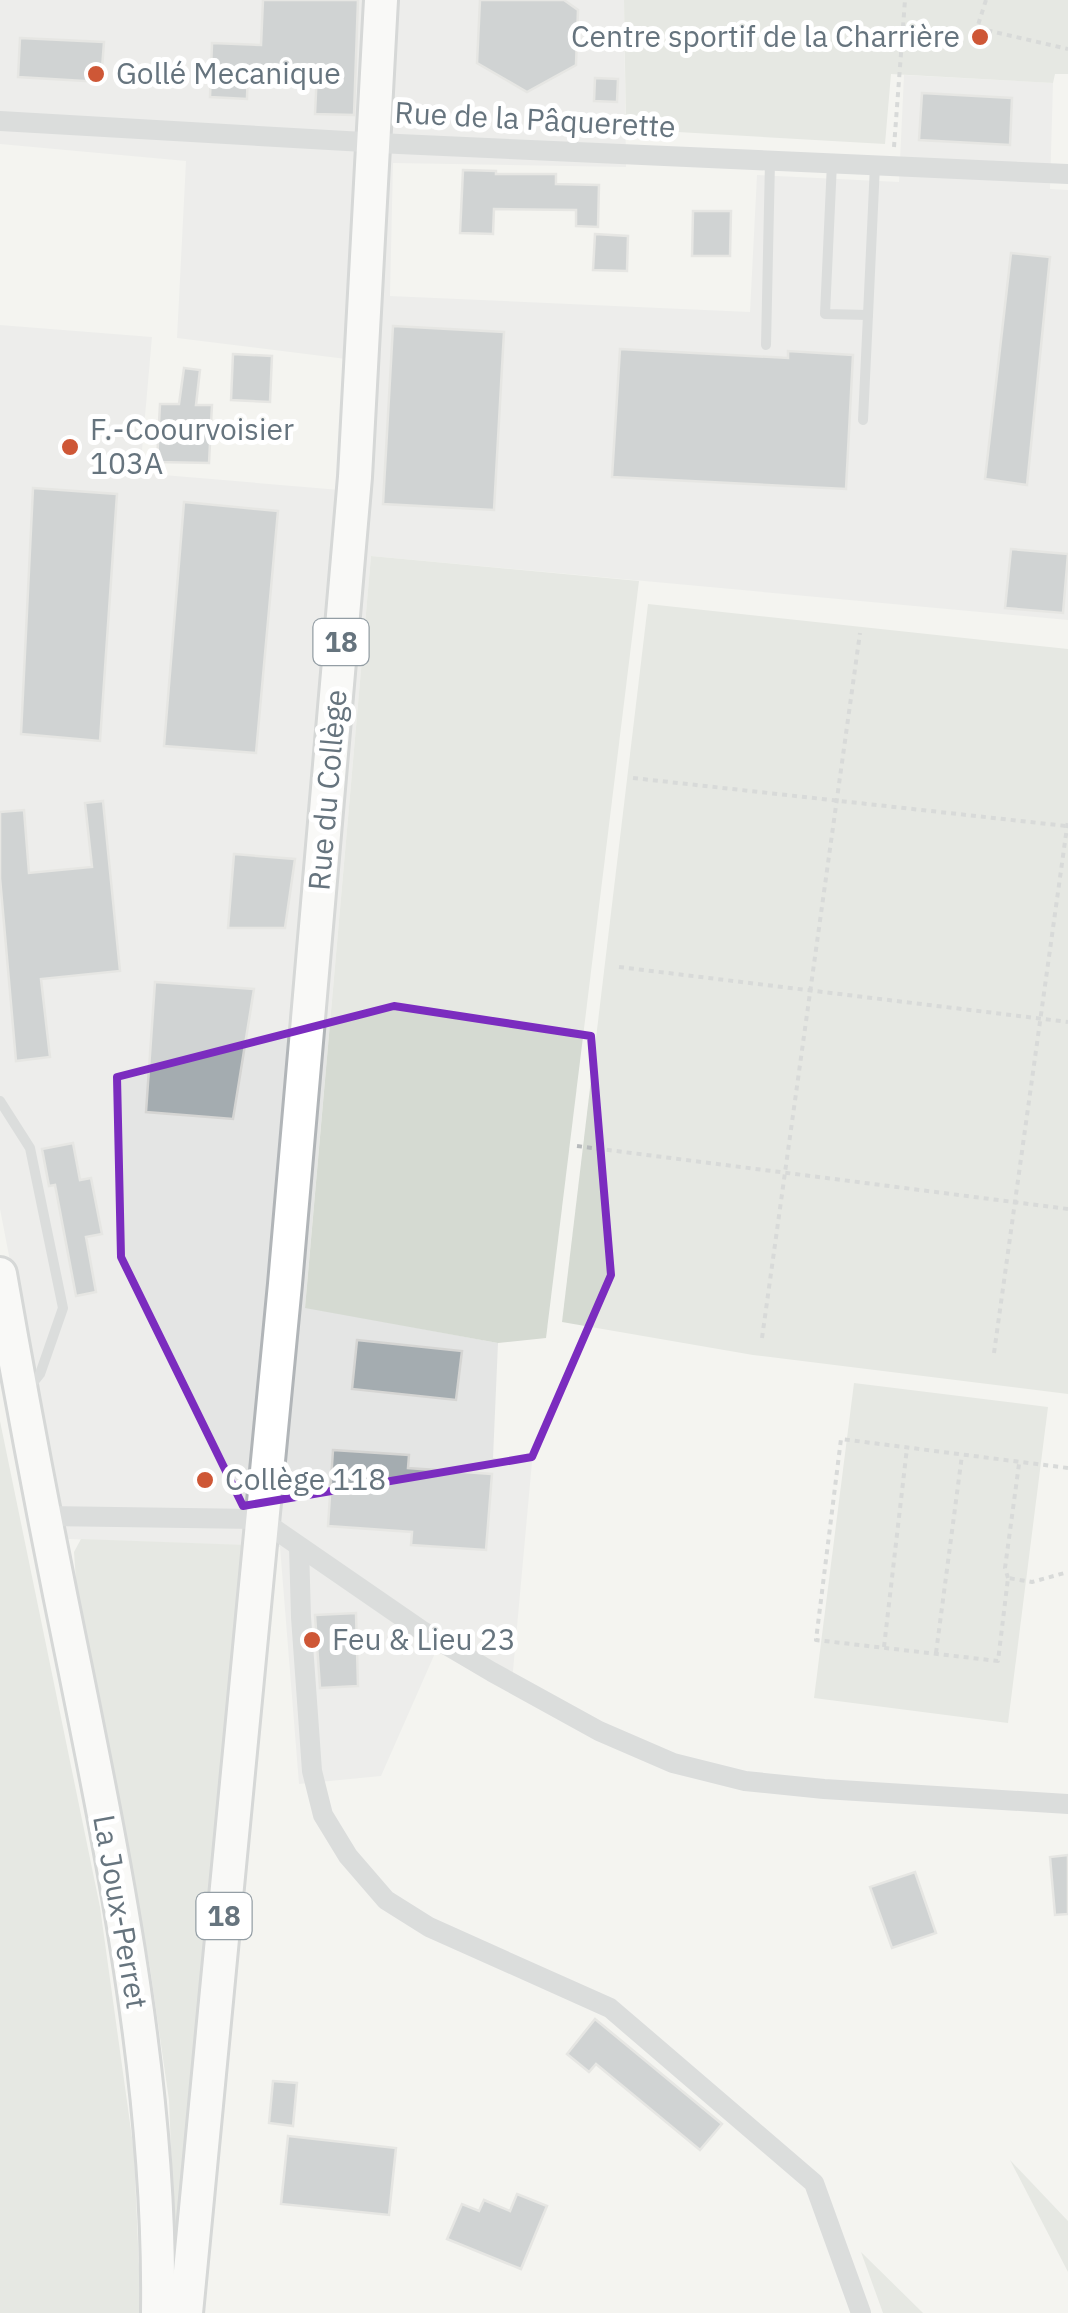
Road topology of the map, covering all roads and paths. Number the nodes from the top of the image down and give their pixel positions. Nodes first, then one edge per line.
1 (381, 0) edge
2 (906, 0) edge
3 (986, 0) edge
4 (1068, 50) edge
5 (0, 121) edge
6 (374, 143) junction
7 (770, 161) junction
8 (832, 164) junction
9 (884, 166) junction
10 (1068, 174) edge
11 (868, 316) junction
12 (766, 345) dead end
13 (863, 420) dead end
14 (860, 633) dead end
15 (633, 778) dead end
16 (836, 803) junction
17 (1068, 824) edge
18 (619, 966) dead end
19 (808, 990) junction
20 (1042, 1019) junction
21 (1068, 1022) edge
22 (0, 1101) edge
23 (576, 1146) dead end
24 (786, 1173) junction
25 (1017, 1202) junction
26 (1068, 1209) edge
27 (0, 1274) edge
28 (762, 1338) dead end
29 (994, 1353) dead end
30 (22, 1396) junction
31 (907, 1448) junction
32 (962, 1455) junction
33 (1019, 1462) junction
34 (1068, 1468) edge
35 (46, 1516) junction
36 (260, 1519) junction
37 (300, 1547) junction
38 (1068, 1572) edge
39 (1008, 1578) junction
40 (884, 1648) junction
41 (936, 1654) junction
42 (1068, 1804) edge
43 (158, 2313) edge
44 (186, 2313) edge
45 (861, 2313) edge

1 - 6 main road, Rue du Collège / 18
2 - 9 path
3 - 4 path
5 - 6 street, Rue de la Pâquerette
6 - 7 street, Rue de la Pâquerette
6 - 36 main road, Rue du Collège / 18
7 - 8 street, Rue de la Pâquerette
7 - 12 lane
8 - 9 street, Rue de la Pâquerette
8 - 11 lane
9 - 10 street, Rue de la Pâquerette
9 - 11 lane
11 - 13 lane
14 - 16 path
15 - 16 path
16 - 17 path
16 - 19 path
17 - 20 path
18 - 19 path
19 - 20 path
19 - 24 path
20 - 21 path
20 - 25 path
22 - 30 lane
23 - 24 path
24 - 25 path
24 - 28 path
25 - 26 path
25 - 29 path
27 - 30 main road, La Joux-Perret
30 - 35 main road, La Joux-Perret
31 - 32 path
31 - 40 path
31 - 40 path
32 - 33 path
32 - 41 path
33 - 34 path
33 - 39 path
35 - 36 street
35 - 43 main road, La Joux-Perret
36 - 37 street
36 - 44 main road, 18
37 - 42 street
37 - 45 street
38 - 39 path
39 - 41 path
40 - 41 path

